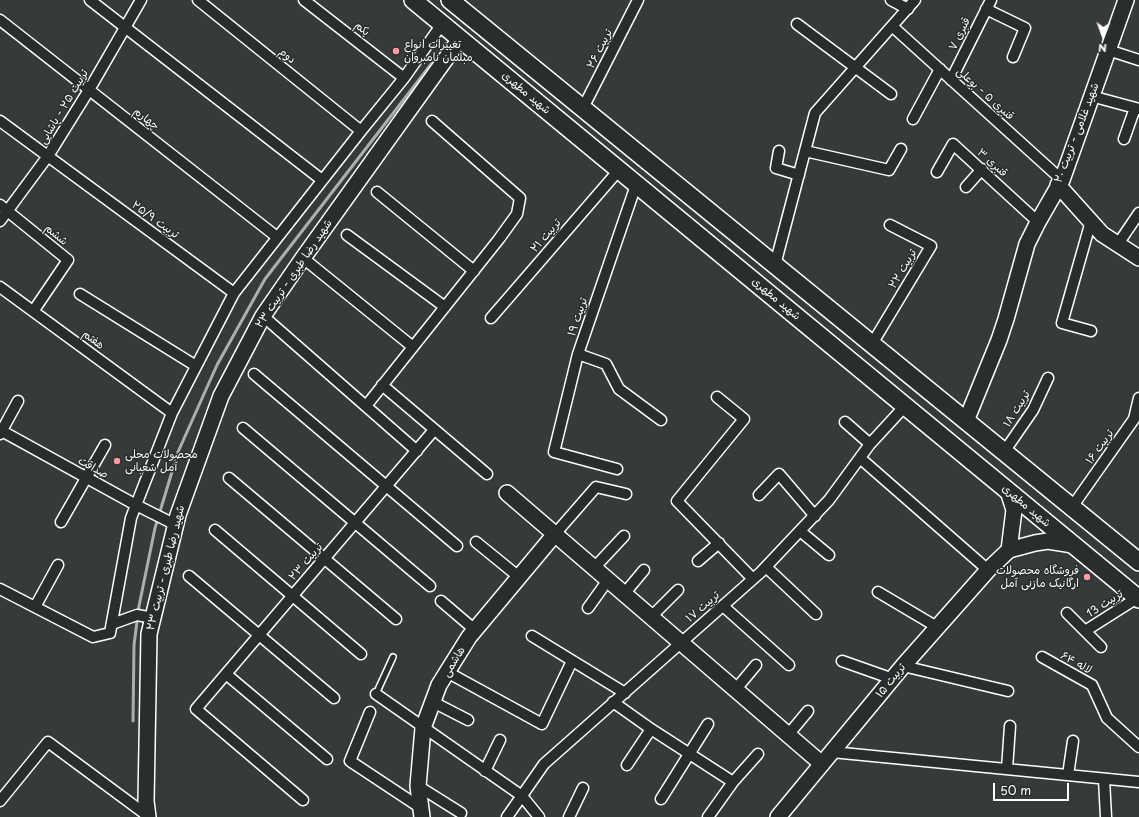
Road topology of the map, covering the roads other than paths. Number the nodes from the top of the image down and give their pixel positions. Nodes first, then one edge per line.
1 (90, 0) edge
2 (140, 0) edge
3 (198, 0) edge
4 (304, 0) edge
5 (413, 0) edge
6 (450, 0) edge
7 (638, 0) edge
8 (891, 0) edge
9 (915, 0) edge
10 (1125, 0) edge
11 (988, 4) edge
12 (908, 9) junction
13 (0, 20) edge
14 (442, 24) junction
15 (797, 24) dead end
16 (892, 26) junction
17 (125, 27) junction
18 (460, 39) junction
19 (1108, 50) junction
20 (1013, 57) dead end
21 (1139, 60) edge
22 (855, 68) junction
23 (940, 69) junction
24 (404, 78) junction
25 (951, 80) junction
26 (89, 90) junction
27 (891, 94) dead end
28 (1091, 96) junction
29 (583, 108) junction
30 (1137, 108) edge
31 (914, 120) dead end
32 (0, 121) edge
33 (432, 121) dead end
34 (361, 130) junction
35 (1124, 139) dead end
36 (901, 148) dead end
37 (779, 151) dead end
38 (805, 151) junction
39 (48, 156) junction
40 (619, 170) junction
41 (982, 170) junction
42 (937, 172) dead end
43 (799, 175) junction
44 (322, 180) junction
45 (1060, 182) junction
46 (636, 184) junction
47 (966, 187) dead end
48 (377, 192) dead end
49 (4, 208) edge
50 (1139, 212) edge
51 (714, 215) junction
52 (0, 221) edge
53 (1091, 221) junction
54 (1038, 222) junction
55 (890, 225) dead end
56 (347, 235) dead end
57 (698, 235) junction
58 (277, 237) junction
59 (1118, 244) junction
60 (303, 258) junction
61 (1139, 258) edge
62 (775, 265) junction
63 (474, 270) junction
64 (0, 286) edge
65 (234, 293) junction
66 (80, 294) dead end
67 (445, 307) junction
68 (34, 310) junction
69 (263, 316) junction
70 (491, 318) dead end
71 (1091, 331) dead end
72 (872, 344) junction
73 (413, 347) junction
74 (578, 354) junction
75 (196, 366) junction
76 (254, 374) dead end
77 (1048, 378) dead end
78 (382, 386) junction
79 (717, 397) dead end
80 (1139, 398) edge
81 (18, 401) dead end
82 (366, 406) junction
83 (905, 406) junction
84 (172, 413) junction
85 (661, 420) dead end
86 (966, 421) junction
87 (845, 422) dead end
88 (243, 428) dead end
89 (434, 430) junction
90 (1, 432) edge
91 (870, 444) junction
92 (105, 445) dead end
93 (417, 451) junction
94 (1004, 452) junction
95 (860, 458) junction
96 (618, 469) dead end
97 (487, 474) dead end
98 (86, 478) junction
99 (229, 478) dead end
100 (387, 486) junction
101 (1008, 491) junction
102 (507, 493) dead end
103 (626, 494) dead end
104 (759, 495) dead end
105 (136, 505) junction
106 (1072, 507) junction
107 (815, 516) junction
108 (61, 522) dead end
109 (355, 523) junction
110 (176, 525) junction
111 (215, 530) dead end
112 (800, 531) junction
113 (555, 534) junction
114 (624, 536) dead end
115 (476, 542) dead end
116 (719, 544) junction
117 (1073, 545) junction
118 (457, 546) dead end
119 (1010, 550) junction
120 (829, 555) dead end
121 (324, 559) junction
122 (698, 561) dead end
123 (1139, 562) edge
124 (58, 565) dead end
125 (766, 567) junction
126 (594, 568) junction
127 (644, 570) dead end
128 (988, 570) junction
129 (189, 576) dead end
130 (519, 577) junction
131 (753, 579) junction
132 (608, 580) junction
133 (430, 586) dead end
134 (0, 589) edge
135 (678, 590) dead end
136 (878, 592) dead end
137 (624, 594) junction
138 (293, 596) junction
139 (1138, 598) edge
140 (441, 601) dead end
141 (723, 606) junction
142 (35, 607) junction
143 (588, 608) dead end
144 (1067, 613) dead end
145 (816, 614) dead end
146 (651, 617) junction
147 (153, 618) junction
148 (396, 620) dead end
149 (112, 624) junction
150 (937, 627) junction
151 (474, 630) junction
152 (1085, 631) junction
153 (259, 635) junction
154 (532, 636) dead end
155 (681, 643) junction
156 (1102, 647) dead end
157 (361, 654) dead end
158 (393, 657) dead end
159 (1042, 657) dead end
160 (572, 661) junction
161 (842, 661) dead end
162 (756, 665) dead end
163 (789, 665) dead end
164 (903, 666) junction
165 (447, 672) junction
166 (226, 674) junction
167 (893, 679) junction
168 (736, 690) junction
169 (1008, 691) dead end
170 (625, 692) junction
171 (376, 694) joint
172 (334, 698) dead end
173 (433, 702) junction
174 (613, 702) junction
175 (808, 711) dead end
176 (370, 712) dead end
177 (468, 720) dead end
178 (708, 724) dead end
179 (1010, 726) dead end
180 (423, 728) junction
181 (651, 729) junction
182 (788, 735) junction
183 (500, 740) dead end
184 (1073, 741) dead end
185 (1139, 747) edge
186 (832, 752) junction
187 (689, 754) junction
188 (758, 754) dead end
189 (327, 759) dead end
190 (822, 764) junction
191 (627, 765) dead end
192 (1007, 769) junction
193 (485, 771) junction
194 (1068, 775) junction
195 (1104, 779) junction
196 (734, 782) junction
197 (1139, 782) edge
198 (418, 786) junction
199 (584, 788) dead end
200 (522, 796) junction
201 (661, 798) dead end
202 (303, 800) dead end
203 (0, 801) edge
204 (422, 813) edge
205 (461, 813) dead end
206 (148, 816) edge
207 (507, 817) edge
208 (539, 817) edge
209 (569, 817) edge
210 (708, 817) edge
211 (778, 817) edge
212 (1106, 817) edge

1 - 17 street
2 - 17 street, تربیت ۲۵ - پاشایی
3 - 34 street, دوم
4 - 24 street, یکم
5 - 14 main road, شهید مطهری
6 - 29 main road
7 - 29 street, تربیت ۲۶
8 - 12 street
9 - 12 street
10 - 19 street, شهید غلامی - تربیت ۲۰
11 - 20 street
11 - 25 street, قنبری ۷
12 - 16 street
13 - 26 street, چهارم
14 - 18 main road, شهید مطهری
14 - 24 street
15 - 22 street
16 - 22 street
16 - 23 street, قنبری ۵ - بوعلی
17 - 26 street, تربیت ۲۵ - پاشایی
17 - 44 street
18 - 40 main road, شهید مطهری
18 - 60 street, شهید رضا طبری - تربیت ۲۳
19 - 21 street
19 - 28 street, شهید غلامی - تربیت ۲۰
22 - 27 street
22 - 38 street
23 - 25 street, قنبری ۵ - بوعلی
23 - 31 street
24 - 34 street
25 - 45 street, قنبری ۵ - بوعلی
26 - 39 street, تربیت ۲۵ - پاشایی
26 - 58 street, چهارم
28 - 30 street
28 - 45 street, شهید غلامی - تربیت ۲۰
29 - 51 main road
30 - 35 street
32 - 39 street, تربیت ۲۵/۹
33 - 63 street
34 - 44 street
36 - 38 street
37 - 43 street
38 - 43 street
39 - 49 street, تربیت ۲۵ - پاشایی
39 - 65 street, تربیت ۲۵/۹
40 - 46 main road, شهید مطهری
40 - 70 street, تربیت ۲۱
41 - 42 street, قنبری ۳
41 - 47 street
41 - 54 street, قنبری ۳
43 - 62 street
44 - 58 street
45 - 53 street
45 - 54 street, شهید غلامی - تربیت ۲۰
46 - 57 main road, شهید مطهری
46 - 74 street, تربیت ۱۹
48 - 63 street
49 - 52 street, تربیت ۲۵ - پاشایی
49 - 68 street, ششم
50 - 59 street
51 - 57 main road
51 - 62 main road
53 - 59 street
53 - 71 street
54 - 86 street, شهید غلامی - تربیت ۲۰
55 - 72 street, تربیت ۲۲
56 - 67 street
57 - 83 main road, شهید مطهری
58 - 65 street
59 - 61 street
60 - 69 street, شهید رضا طبری - تربیت ۲۳
60 - 73 street
62 - 72 main road
63 - 67 street
64 - 68 street, هفتم
65 - 75 street
66 - 75 street
67 - 73 street
68 - 84 street, هفتم
69 - 82 street
69 - 110 street, شهید رضا طبری - تربیت ۲۳
72 - 86 main road
73 - 78 street
74 - 85 street, تربیت ۱۹
74 - 96 street
75 - 84 street
76 - 100 street
77 - 94 street, تربیت ۱۸
78 - 82 street
78 - 89 street
79 - 116 street
80 - 106 street, تربیت ۱۶
81 - 90 street
82 - 93 street
83 - 91 street, تربیت ۱۷
83 - 101 main road, شهید مطهری
84 - 105 street
86 - 94 main road
87 - 91 street
88 - 109 street
89 - 93 street, تربیت ۲۳
89 - 97 street
90 - 98 street, صداقت
91 - 95 street, تربیت ۱۷
92 - 98 street
93 - 100 street, تربیت ۲۳
94 - 106 main road
95 - 107 street, تربیت ۱۷
95 - 128 street
98 - 105 street, صداقت
98 - 108 street
99 - 121 street
100 - 109 street, تربیت ۲۳
100 - 118 street
101 - 117 main road, شهید مطهری
101 - 119 street
102 - 113 street
103 - 113 street
104 - 107 street
105 - 110 street, صداقت
105 - 149 street
106 - 123 main road
107 - 112 street, تربیت ۱۷
109 - 121 street, تربیت ۲۳
109 - 133 street
110 - 147 street, شهید رضا طبری - تربیت ۲۳
111 - 138 street
112 - 120 street
112 - 125 street, تربیت ۱۷
113 - 126 street
113 - 130 street, هاشمی
114 - 126 street
115 - 130 street
116 - 122 street
116 - 131 street
117 - 119 street, تربیت ۱۵
117 - 139 main road, شهید مطهری
119 - 128 street, تربیت ۱۵
121 - 138 street, تربیت ۲۳
121 - 148 street
124 - 142 street
125 - 131 street, تربیت ۱۷
125 - 145 street
126 - 132 street
127 - 137 street
128 - 150 street, تربیت ۱۵
129 - 153 street
130 - 151 street, هاشمی
131 - 141 street, تربیت ۱۷
132 - 137 street
132 - 143 street
134 - 142 street
135 - 146 street
136 - 150 street
137 - 146 street
138 - 153 street, تربیت ۲۳
138 - 157 street
139 - 152 street, تربیت 13
140 - 151 street
141 - 155 street, تربیت ۱۷
141 - 163 street
142 - 149 street
144 - 152 street
146 - 155 street
147 - 149 street
147 - 206 street, شهید رضا طبری - تربیت ۲۳
150 - 164 street, تربیت ۱۵
151 - 165 street, هاشمی
152 - 156 street
153 - 166 street, تربیت ۲۳
153 - 172 street
154 - 160 street
155 - 168 street
155 - 170 street, تربیت ۱۷
158 - 171 lane
159 - 185 street, لاله ۶۴
160 - 165 street
160 - 170 street
161 - 167 street
162 - 168 street
164 - 167 street, تربیت ۱۵
164 - 169 street
165 - 173 street, هاشمی
166 - 189 street
166 - 202 street, تربیت ۲۳
167 - 186 street, تربیت ۱۵
168 - 182 street
170 - 174 street, تربیت ۱۷
171 - 180 street
173 - 177 street
173 - 180 street, هاشمی
174 - 181 street
174 - 200 street, تربیت ۱۷
175 - 182 street
176 - 204 street
178 - 187 street
179 - 192 street
180 - 193 street
180 - 198 street, هاشمی
181 - 187 street
181 - 191 street
182 - 190 street
183 - 193 street
184 - 194 street
186 - 190 street, تربیت ۱۵
186 - 192 street
187 - 196 street
187 - 201 street
188 - 196 street
190 - 211 street, تربیت ۱۵
192 - 194 street
193 - 200 street
194 - 195 street
195 - 197 street
195 - 212 street
196 - 210 street
198 - 204 street, هاشمی
198 - 205 street
199 - 209 street
200 - 207 street, تربیت ۱۷
200 - 208 street
203 - 206 street

